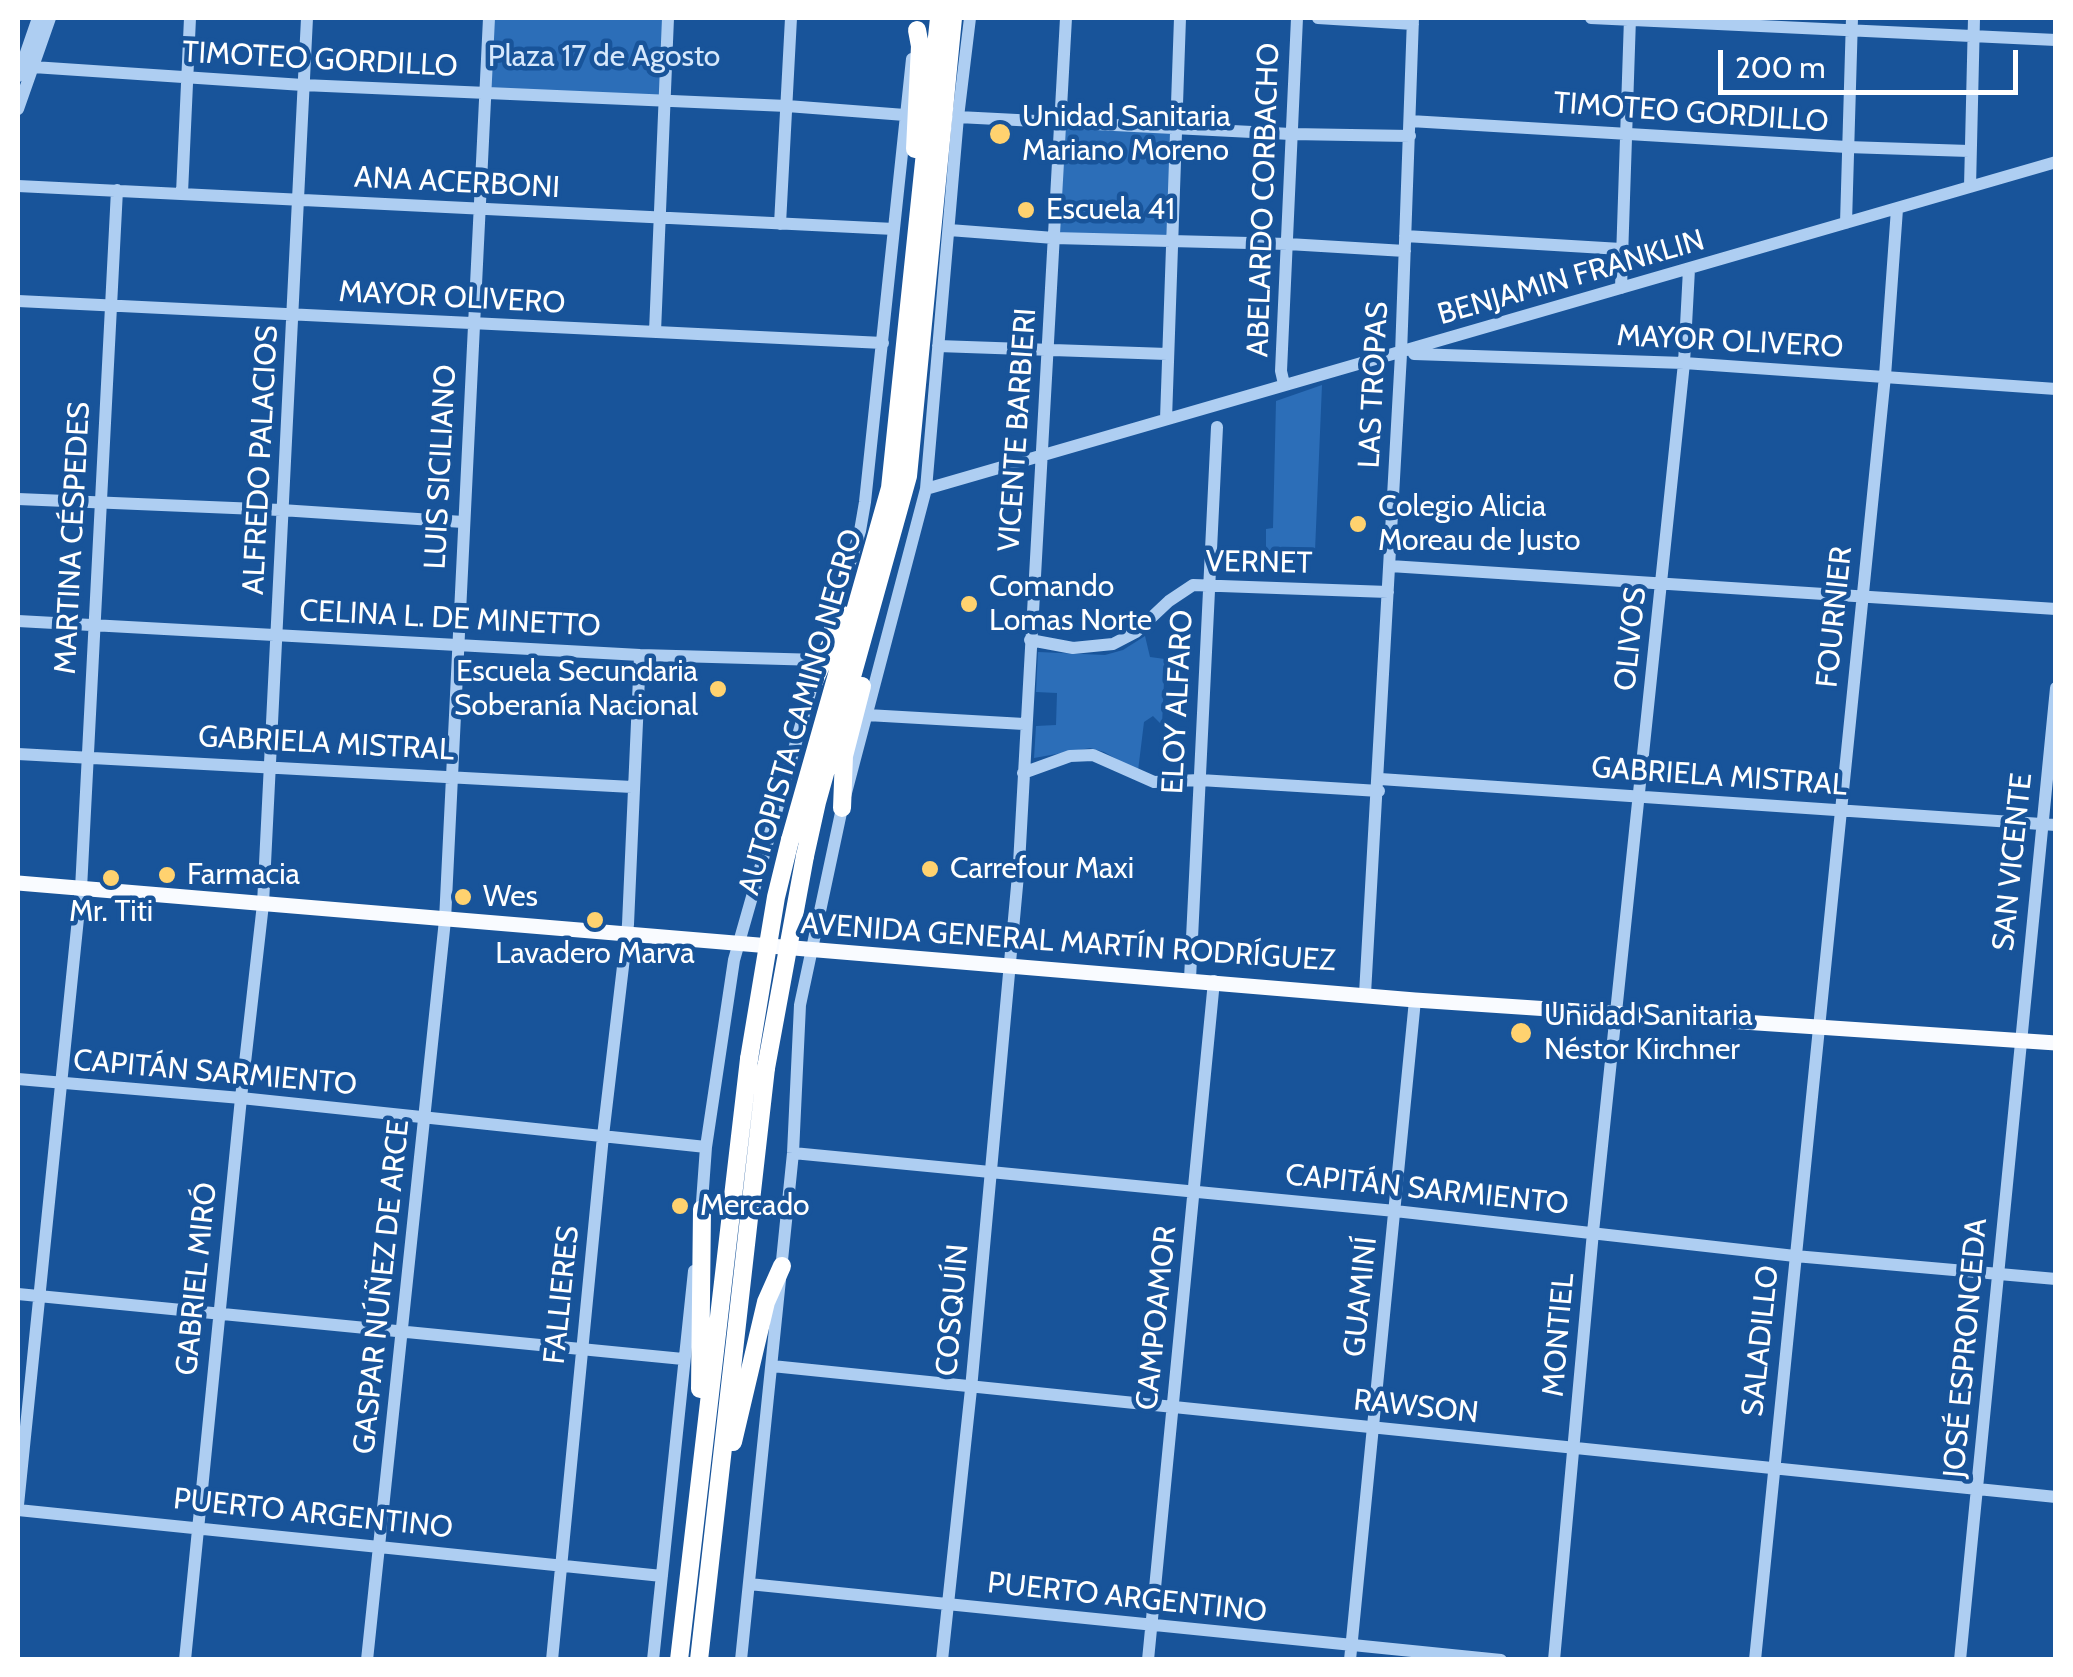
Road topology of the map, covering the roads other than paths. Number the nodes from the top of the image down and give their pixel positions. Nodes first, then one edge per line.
1 (38, 18) edge
2 (50, 18) edge
3 (190, 18) edge
4 (307, 18) edge
5 (489, 18) edge
6 (668, 18) edge
7 (791, 18) edge
8 (939, 18) edge
9 (953, 18) edge
10 (970, 18) edge
11 (1066, 18) edge
12 (1180, 18) edge
13 (1297, 18) edge
14 (1318, 18) edge
15 (1592, 18) edge
16 (1630, 18) edge
17 (1974, 18) edge
18 (1413, 21) edge
19 (918, 24) edge
20 (1852, 24) edge
21 (1974, 35) junction
22 (2056, 40) edge
23 (32, 67) junction
24 (18, 76) edge
25 (187, 78) junction
26 (303, 85) junction
27 (485, 94) junction
28 (664, 100) junction
29 (787, 106) junction
30 (18, 109) edge
31 (905, 115) junction
32 (958, 117) junction
33 (1060, 122) junction
34 (1174, 129) junction
35 (1410, 129) junction
36 (1625, 132) junction
37 (1291, 134) junction
38 (1846, 148) junction
39 (1969, 151) junction
40 (2056, 162) edge
41 (18, 186) edge
42 (1970, 187) junction
43 (117, 190) junction
44 (182, 193) junction
45 (300, 200) junction
46 (1898, 209) junction
47 (479, 210) junction
48 (660, 218) junction
49 (1846, 223) junction
50 (780, 224) junction
51 (894, 229) junction
52 (949, 230) junction
53 (919, 234) junction
54 (1054, 238) junction
55 (1171, 242) junction
56 (1288, 244) junction
57 (1405, 244) junction
58 (1621, 249) junction
59 (1690, 269) junction
60 (1620, 288) junction
61 (18, 301) edge
62 (110, 305) junction
63 (292, 316) junction
64 (473, 325) junction
65 (656, 332) junction
66 (930, 342) junction
67 (883, 344) junction
68 (1049, 350) junction
69 (1166, 354) junction
70 (1401, 354) junction
71 (1684, 363) junction
72 (1885, 376) junction
73 (1284, 384) junction
74 (2056, 389) edge
75 (1166, 419) junction
76 (1217, 427) dead end
77 (1042, 455) junction
78 (890, 488) junction
79 (926, 490) junction
80 (18, 499) edge
81 (99, 503) junction
82 (281, 510) junction
83 (463, 522) junction
84 (887, 558) junction
85 (1390, 566) junction
86 (1662, 583) junction
87 (1209, 584) junction
88 (1388, 592) junction
89 (1862, 596) junction
90 (2056, 609) edge
91 (18, 621) edge
92 (95, 625) junction
93 (278, 634) junction
94 (1030, 640) junction
95 (458, 645) junction
96 (640, 655) junction
97 (820, 660) junction
98 (813, 684) junction
99 (2056, 688) edge
100 (868, 715) junction
101 (1024, 724) junction
102 (18, 754) edge
103 (86, 757) junction
104 (270, 766) junction
105 (1023, 773) junction
106 (452, 776) junction
107 (1200, 780) junction
108 (1379, 785) junction
109 (632, 787) junction
110 (1639, 798) junction
111 (842, 808) junction
112 (1842, 810) junction
113 (2048, 824) edge
114 (18, 883) edge
115 (81, 889) junction
116 (263, 904) junction
117 (445, 920) junction
118 (626, 935) junction
119 (738, 945) junction
120 (810, 951) junction
121 (1011, 965) junction
122 (1190, 980) junction
123 (1214, 980) junction
124 (1365, 994) junction
125 (1415, 1000) junction
126 (1616, 1014) junction
127 (1817, 1028) junction
128 (2020, 1041) junction
129 (2056, 1043) edge
130 (758, 1063) junction
131 (18, 1079) edge
132 (60, 1083) junction
133 (240, 1098) junction
134 (424, 1119) junction
135 (602, 1136) junction
136 (706, 1147) junction
137 (793, 1153) junction
138 (992, 1171) junction
139 (1195, 1192) junction
140 (702, 1209) junction
141 (1395, 1211) junction
142 (1593, 1232) junction
143 (1795, 1256) junction
144 (782, 1266) junction
145 (1998, 1273) junction
146 (2056, 1279) edge
147 (18, 1294) edge
148 (38, 1296) junction
149 (220, 1312) junction
150 (403, 1331) junction
151 (581, 1350) junction
152 (683, 1359) junction
153 (772, 1366) junction
154 (971, 1388) junction
155 (1172, 1408) junction
156 (1374, 1428) junction
157 (1574, 1449) junction
158 (1772, 1470) junction
159 (1978, 1489) junction
160 (2056, 1496) edge
161 (18, 1508) edge
162 (715, 1516) junction
163 (196, 1526) junction
164 (380, 1546) junction
165 (561, 1564) junction
166 (662, 1576) junction
167 (688, 1579) junction
168 (749, 1584) junction
169 (948, 1605) junction
170 (1152, 1626) junction
171 (1351, 1644) junction
172 (184, 1660) edge
173 (367, 1660) edge
174 (552, 1660) edge
175 (654, 1660) edge
176 (680, 1660) edge
177 (698, 1660) edge
178 (741, 1660) edge
179 (942, 1660) edge
180 (1148, 1660) edge
181 (1350, 1660) edge
182 (1501, 1660) edge
183 (1554, 1660) edge
184 (1755, 1660) edge
185 (1960, 1660) edge

1 - 24 street
2 - 23 street
3 - 25 street
4 - 26 street, ALFREDO PALACIOS
5 - 27 street, LUIS SICILIANO
6 - 28 street
7 - 29 street
8 - 53 highway, AUTOPISTA CAMINO NEGRO
9 - 66 highway, AUTOPISTA CAMINO NEGRO
10 - 32 street
11 - 33 street, VICENTE BARBIERI
12 - 34 street
13 - 37 street, ABELARDO CORBACHO
14 - 18 street
15 - 16 street
16 - 20 street
16 - 36 street
17 - 21 street
18 - 35 street, LAS TROPAS
19 - 31 street
19 - 53 highway
20 - 21 street
20 - 38 street
21 - 22 street
21 - 39 street
23 - 25 street, TIMOTEO GORDILLO
23 - 30 street
25 - 26 street, TIMOTEO GORDILLO
25 - 44 street
26 - 27 street, TIMOTEO GORDILLO
26 - 45 street, ALFREDO PALACIOS
27 - 28 street, TIMOTEO GORDILLO
27 - 47 street, LUIS SICILIANO
28 - 29 street, TIMOTEO GORDILLO
28 - 48 street
29 - 31 street, TIMOTEO GORDILLO
29 - 50 street
31 - 51 street
32 - 33 street, TIMOTEO GORDILLO
32 - 52 street
33 - 34 street, TIMOTEO GORDILLO
33 - 54 street, VICENTE BARBIERI
34 - 37 street, TIMOTEO GORDILLO
34 - 55 street
35 - 36 street, TIMOTEO GORDILLO
35 - 37 street, TIMOTEO GORDILLO
35 - 57 street, LAS TROPAS
36 - 38 street, TIMOTEO GORDILLO
36 - 58 street
37 - 56 street, ABELARDO CORBACHO
38 - 39 street, TIMOTEO GORDILLO
38 - 49 street
39 - 42 street
40 - 42 street, BENJAMIN FRANKLIN
41 - 43 street, ANA ACERBONI
42 - 46 street, BENJAMIN FRANKLIN
43 - 44 street, ANA ACERBONI
43 - 62 street, MARTINA CÉSPEDES
44 - 45 street, ANA ACERBONI
45 - 47 street, ANA ACERBONI
45 - 63 street, ALFREDO PALACIOS
46 - 49 street, BENJAMIN FRANKLIN
46 - 72 street, FOURNIER
47 - 48 street, ANA ACERBONI
47 - 64 street, LUIS SICILIANO
48 - 50 street, ANA ACERBONI
48 - 65 street
49 - 59 street, BENJAMIN FRANKLIN
50 - 51 street, ANA ACERBONI
51 - 67 street
52 - 54 street
52 - 66 highway
53 - 78 highway, AUTOPISTA CAMINO NEGRO
54 - 55 street
54 - 68 street, VICENTE BARBIERI
55 - 56 street
55 - 69 street
56 - 57 street
56 - 73 street, ABELARDO CORBACHO
57 - 58 street
57 - 70 street, LAS TROPAS
58 - 60 street
59 - 60 street, BENJAMIN FRANKLIN
59 - 71 street, OLIVOS
60 - 70 street, BENJAMIN FRANKLIN
61 - 62 street, MAYOR OLIVERO
62 - 63 street, MAYOR OLIVERO
62 - 81 street, MARTINA CÉSPEDES
63 - 64 street, MAYOR OLIVERO
63 - 82 street, ALFREDO PALACIOS
64 - 65 street, MAYOR OLIVERO
64 - 83 street, LUIS SICILIANO
65 - 67 street, MAYOR OLIVERO
66 - 68 street
66 - 79 street
66 - 84 highway, AUTOPISTA CAMINO NEGRO
67 - 97 street
68 - 69 street
68 - 77 street, VICENTE BARBIERI
69 - 75 street
70 - 71 street, MAYOR OLIVERO
70 - 73 street, BENJAMIN FRANKLIN
70 - 85 street, LAS TROPAS
71 - 72 street, MAYOR OLIVERO
71 - 86 street, OLIVOS
72 - 74 street, MAYOR OLIVERO
72 - 89 street, FOURNIER
73 - 75 street, BENJAMIN FRANKLIN
75 - 77 street, BENJAMIN FRANKLIN
76 - 87 street, ELOY ALFARO
77 - 79 street, BENJAMIN FRANKLIN
77 - 94 street, VICENTE BARBIERI
78 - 98 highway
78 - 130 highway, AUTOPISTA CAMINO NEGRO, bridge
79 - 100 street
80 - 81 street
81 - 82 street
81 - 92 street, MARTINA CÉSPEDES
82 - 83 street
82 - 93 street, ALFREDO PALACIOS
83 - 95 street, LUIS SICILIANO
84 - 111 highway
84 - 130 highway, AUTOPISTA CAMINO NEGRO, bridge
85 - 86 street
85 - 88 street, LAS TROPAS
86 - 89 street
86 - 110 street, OLIVOS
87 - 88 street, VERNET
87 - 94 street, VERNET
87 - 107 street, ELOY ALFARO
88 - 108 street, LAS TROPAS
89 - 90 street
89 - 112 street, FOURNIER
91 - 92 street, CELINA L. DE MINETTO
92 - 93 street, CELINA L. DE MINETTO
92 - 103 street, MARTINA CÉSPEDES
93 - 95 street, CELINA L. DE MINETTO
93 - 104 street, ALFREDO PALACIOS
94 - 101 street, VICENTE BARBIERI
95 - 96 street, CELINA L. DE MINETTO
95 - 106 street, LUIS SICILIANO
96 - 97 street, CELINA L. DE MINETTO
96 - 109 street, FALLIERES
97 - 98 street
98 - 119 street
99 - 113 street, SAN VICENTE
100 - 101 street
100 - 111 street
101 - 105 street, VICENTE BARBIERI
102 - 103 street, GABRIELA MISTRAL
103 - 104 street, GABRIELA MISTRAL
103 - 115 street, MARTINA CÉSPEDES
104 - 106 street, GABRIELA MISTRAL
104 - 116 street, ALFREDO PALACIOS
105 - 107 street, GABRIELA MISTRAL
105 - 121 street, VICENTE BARBIERI
106 - 109 street, GABRIELA MISTRAL
106 - 117 street, LUIS SICILIANO
107 - 108 street, GABRIELA MISTRAL
107 - 122 street, ELOY ALFARO
108 - 110 street, GABRIELA MISTRAL
108 - 124 street, LAS TROPAS
109 - 118 street, FALLIERES
110 - 112 street, GABRIELA MISTRAL
110 - 126 street, OLIVOS
111 - 120 street
112 - 113 street, GABRIELA MISTRAL
112 - 127 street, FOURNIER
113 - 128 street, SAN VICENTE
114 - 115 main road, AVENIDA GENERAL MARTÍN RODRÍGUEZ
115 - 116 main road, AVENIDA GENERAL MARTÍN RODRÍGUEZ
115 - 132 street, MARTINA CÉSPEDES
116 - 117 main road, AVENIDA GENERAL MARTÍN RODRÍGUEZ
116 - 133 street, GABRIEL MIRÓ
117 - 118 main road, AVENIDA GENERAL MARTÍN RODRÍGUEZ
117 - 134 street, GASPAR NÚÑEZ DE ARCE
118 - 119 main road, AVENIDA GENERAL MARTÍN RODRÍGUEZ
118 - 135 street, FALLIERES
119 - 120 main road, AVENIDA GENERAL MARTÍN RODRÍGUEZ
119 - 136 street
120 - 121 main road, AVENIDA GENERAL MARTÍN RODRÍGUEZ
120 - 137 street
121 - 122 main road, AVENIDA GENERAL MARTÍN RODRÍGUEZ
121 - 138 street, COSQUÍN
122 - 123 main road, AVENIDA GENERAL MARTÍN RODRÍGUEZ
123 - 124 main road, AVENIDA GENERAL MARTÍN RODRÍGUEZ
123 - 139 street, CAMPOAMOR
124 - 125 main road, AVENIDA GENERAL MARTÍN RODRÍGUEZ
125 - 126 main road, AVENIDA GENERAL MARTÍN RODRÍGUEZ
125 - 141 street, GUAMINÍ
126 - 127 main road, AVENIDA GENERAL MARTÍN RODRÍGUEZ
126 - 142 street, MONTIEL
127 - 128 main road, AVENIDA GENERAL MARTÍN RODRÍGUEZ
127 - 143 street, SALADILLO
128 - 129 main road, AVENIDA GENERAL MARTÍN RODRÍGUEZ
128 - 145 street, JOSÉ ESPRONCEDA
130 - 162 highway, AUTOPISTA CAMINO NEGRO
130 - 167 highway, AUTOPISTA CAMINO NEGRO
131 - 132 street, CAPITÁN SARMIENTO
132 - 133 street, CAPITÁN SARMIENTO
132 - 148 street, MARTINA CÉSPEDES
133 - 134 street, CAPITÁN SARMIENTO
133 - 149 street, GABRIEL MIRÓ
134 - 135 street, CAPITÁN SARMIENTO
134 - 150 street, GASPAR NÚÑEZ DE ARCE
135 - 136 street, CAPITÁN SARMIENTO
135 - 151 street, FALLIERES
136 - 140 street
137 - 138 street, CAPITÁN SARMIENTO
137 - 144 street
138 - 139 street, CAPITÁN SARMIENTO
138 - 154 street, COSQUÍN
139 - 141 street, CAPITÁN SARMIENTO
139 - 155 street, CAMPOAMOR
140 - 152 street
140 - 167 highway
141 - 142 street, CAPITÁN SARMIENTO
141 - 156 street, GUAMINÍ
142 - 143 street, CAPITÁN SARMIENTO
142 - 157 street, MONTIEL
143 - 145 street, CAPITÁN SARMIENTO
143 - 158 street, SALADILLO
144 - 153 street
144 - 162 highway
145 - 146 street, CAPITÁN SARMIENTO
145 - 159 street, JOSÉ ESPRONCEDA
147 - 148 street
148 - 149 street
148 - 161 street, MARTINA CÉSPEDES
149 - 150 street
149 - 163 street, GABRIEL MIRÓ
150 - 151 street
150 - 164 street, GASPAR NÚÑEZ DE ARCE
151 - 152 street
151 - 165 street, FALLIERES
152 - 166 street
153 - 154 street, RAWSON
153 - 168 street
154 - 155 street, RAWSON
154 - 169 street, COSQUÍN
155 - 156 street, RAWSON
155 - 170 street, CAMPOAMOR
156 - 157 street, RAWSON
156 - 171 street, GUAMINÍ
157 - 158 street, RAWSON
157 - 183 street, MONTIEL
158 - 159 street, RAWSON
158 - 184 street, SALADILLO
159 - 160 street, RAWSON
159 - 185 street, JOSÉ ESPRONCEDA
161 - 163 street, PUERTO ARGENTINO
162 - 177 highway, AUTOPISTA CAMINO NEGRO
163 - 164 street, PUERTO ARGENTINO
163 - 172 street, GABRIEL MIRÓ
164 - 165 street, PUERTO ARGENTINO
164 - 173 street, GASPAR NÚÑEZ DE ARCE
165 - 166 street, PUERTO ARGENTINO
165 - 174 street, FALLIERES
166 - 175 street
167 - 176 highway, AUTOPISTA CAMINO NEGRO
168 - 169 street, PUERTO ARGENTINO
168 - 178 street
169 - 170 street, PUERTO ARGENTINO
169 - 179 street, COSQUÍN
170 - 171 street, PUERTO ARGENTINO
170 - 180 street, CAMPOAMOR
171 - 181 street, GUAMINÍ
171 - 182 street, PUERTO ARGENTINO

